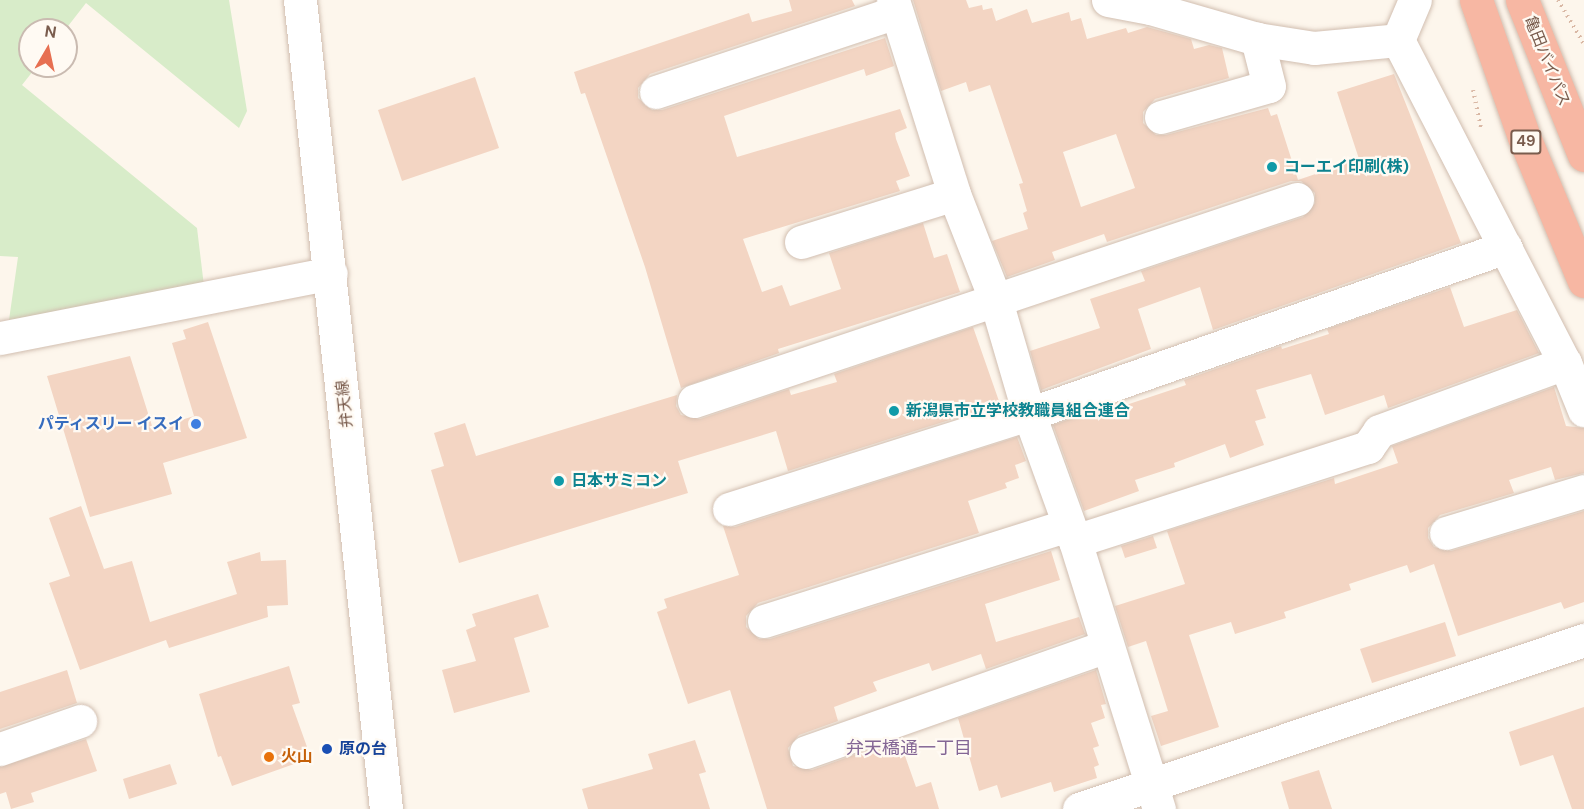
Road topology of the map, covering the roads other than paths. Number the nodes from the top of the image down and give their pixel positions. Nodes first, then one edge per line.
1 (300, 0) edge
2 (1108, 0) edge
3 (1415, 0) edge
4 (1476, 0) edge
5 (1522, 0) edge
6 (895, 6) edge
7 (1257, 39) junction
8 (1398, 40) junction
9 (656, 92) dead end
10 (1161, 117) dead end
11 (1584, 155) edge
12 (954, 194) junction
13 (1297, 199) dead end
14 (814, 244) dead end
15 (1506, 247) junction
16 (331, 273) junction
17 (1584, 281) edge
18 (996, 301) junction
19 (0, 338) edge
20 (1565, 363) junction
21 (694, 401) dead end
22 (1584, 410) edge
23 (1029, 414) junction
24 (1584, 491) edge
25 (729, 509) dead end
26 (1072, 533) junction
27 (1446, 533) dead end
28 (764, 621) dead end
29 (1584, 640) edge
30 (1107, 646) junction
31 (80, 721) dead end
32 (0, 748) edge
33 (806, 752) dead end
34 (1154, 797) edge
35 (386, 809) edge
36 (1078, 809) edge

1 - 16 street, 弁天線
2 - 7 street
3 - 8 street
4 - 17 highway, 49
5 - 11 highway, 亀田バイパス
6 - 9 street
6 - 12 street
7 - 8 street
7 - 10 street
8 - 15 street
12 - 14 street
12 - 18 street
13 - 18 street
15 - 20 street
15 - 23 street
16 - 19 street
16 - 35 street, 弁天線
18 - 21 street
18 - 23 street
20 - 22 street
20 - 26 street
23 - 25 street
23 - 26 street
24 - 27 street
26 - 28 street
26 - 30 street
29 - 34 street
30 - 33 street
30 - 34 street
31 - 32 street
34 - 36 street

